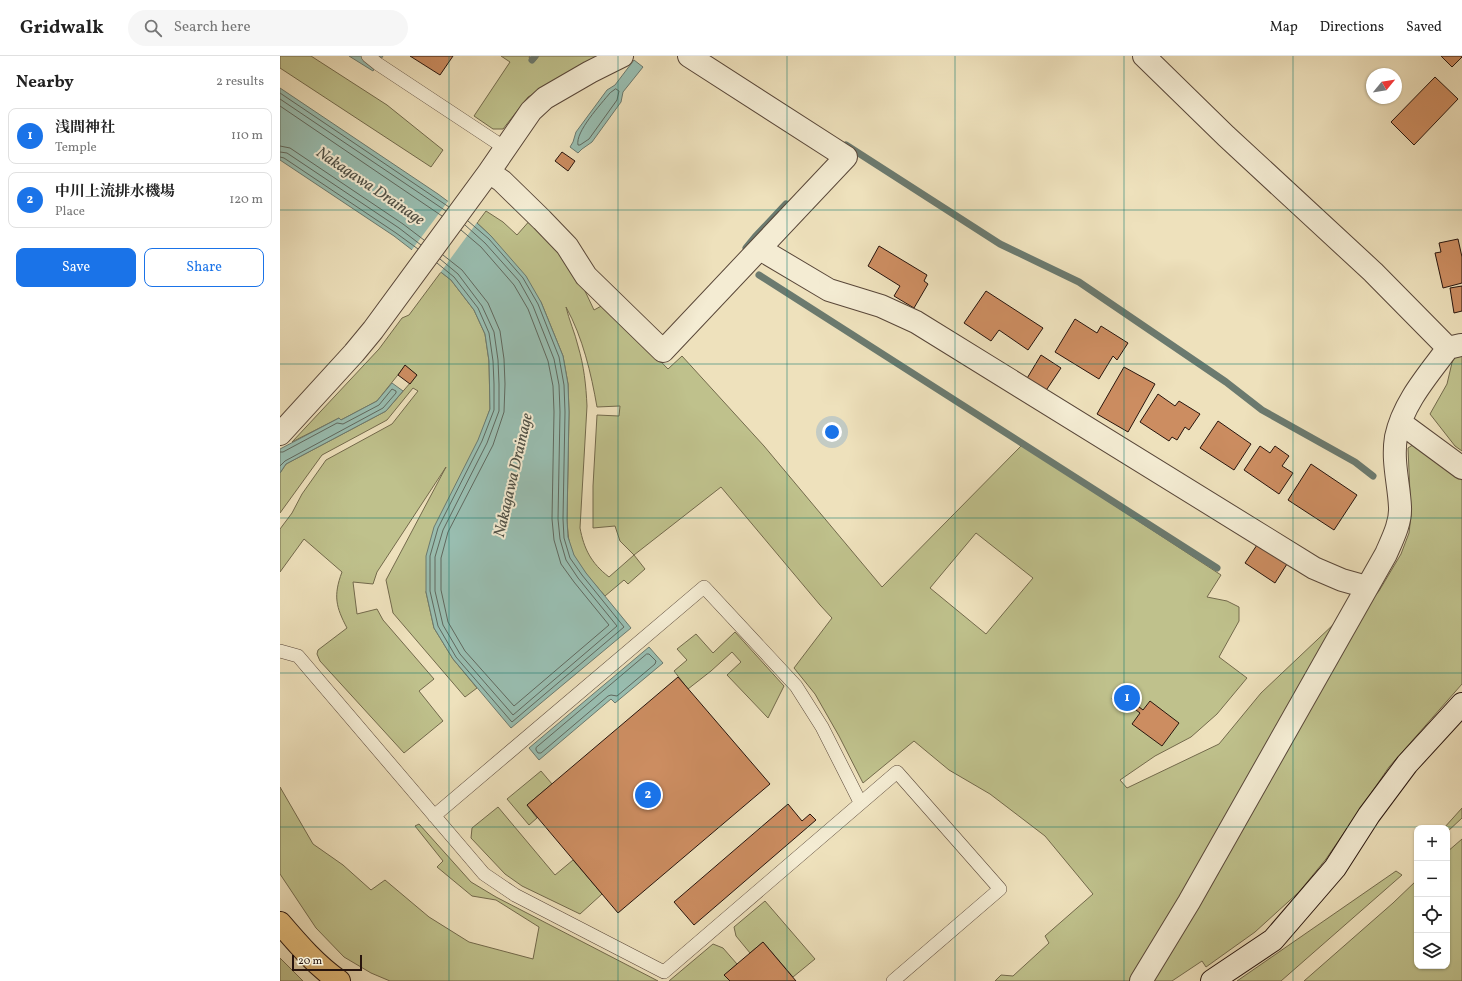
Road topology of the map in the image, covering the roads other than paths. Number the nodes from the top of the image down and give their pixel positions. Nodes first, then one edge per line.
1 (368, 56) edge
2 (622, 56) edge
3 (689, 56) edge
4 (1144, 56) edge
5 (506, 148) junction
6 (489, 172) junction
7 (760, 249) junction
8 (1455, 346) edge
9 (1401, 423) junction
10 (280, 434) edge
11 (1462, 468) edge
12 (1367, 587) junction
13 (280, 651) edge
14 (1462, 704) edge
15 (860, 802) junction
16 (434, 816) junction
17 (280, 923) edge
18 (339, 981) edge
19 (893, 981) edge
20 (1141, 981) edge
21 (1212, 981) edge

1 - 5 lane
2 - 5 street
3 - 7 street
4 - 8 street
5 - 6 street
6 - 7 street
6 - 10 street
7 - 12 street
8 - 9 street
9 - 11 street
9 - 12 street
12 - 20 street
13 - 16 lane
14 - 21 street
15 - 16 lane
15 - 16 lane
15 - 19 lane
17 - 18 main road

